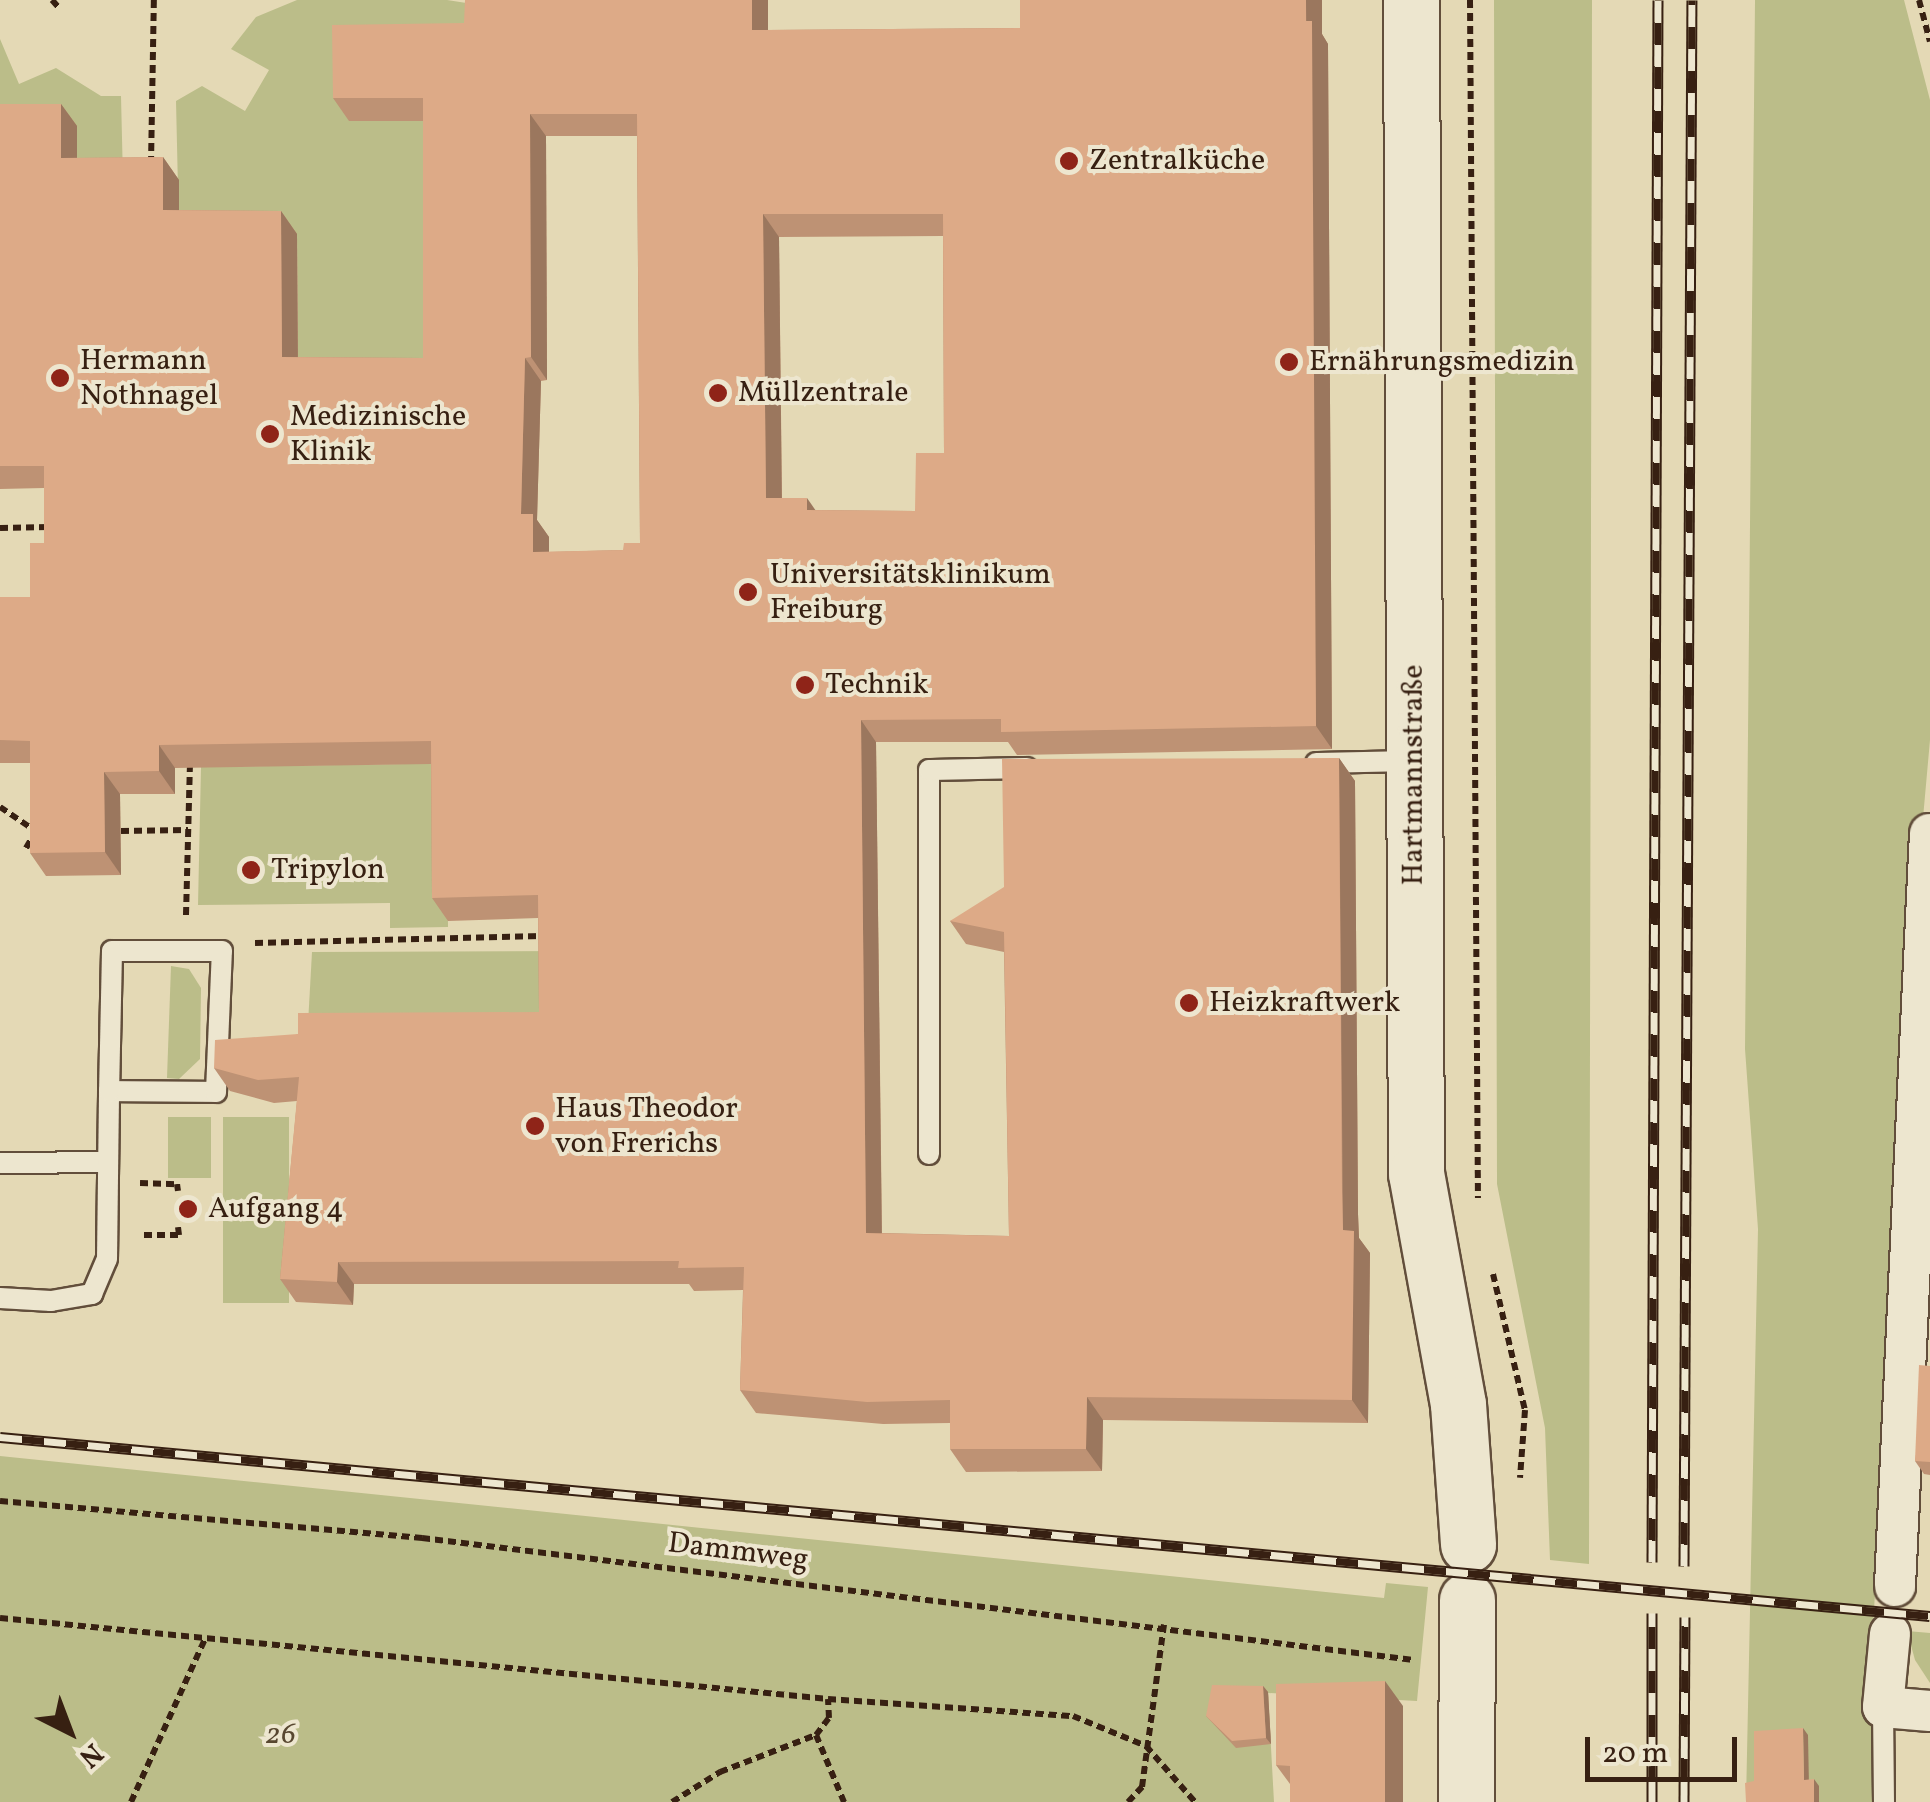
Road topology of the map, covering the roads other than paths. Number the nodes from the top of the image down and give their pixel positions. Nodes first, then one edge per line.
1 (1411, 0) edge
2 (1414, 760) junction
3 (1298, 763) edge
4 (1046, 768) edge
5 (1930, 834) edge
6 (109, 1091) junction
7 (929, 1154) dead end
8 (108, 1162) junction
9 (0, 1163) edge
10 (0, 1298) edge
11 (1468, 1545) dead end
12 (1895, 1586) dead end
13 (1467, 1600) dead end
14 (1890, 1634) dead end
15 (1882, 1706) junction
16 (1930, 1711) edge
17 (1466, 1802) edge
18 (1884, 1802) edge

1 - 2 street, Hartmannstraße
2 - 3 lane
2 - 11 street, Hartmannstraße
4 - 7 lane
5 - 12 street
6 - 6 lane
6 - 8 lane
8 - 9 lane
8 - 10 lane
13 - 17 street
14 - 15 street
15 - 16 street
15 - 18 lane

